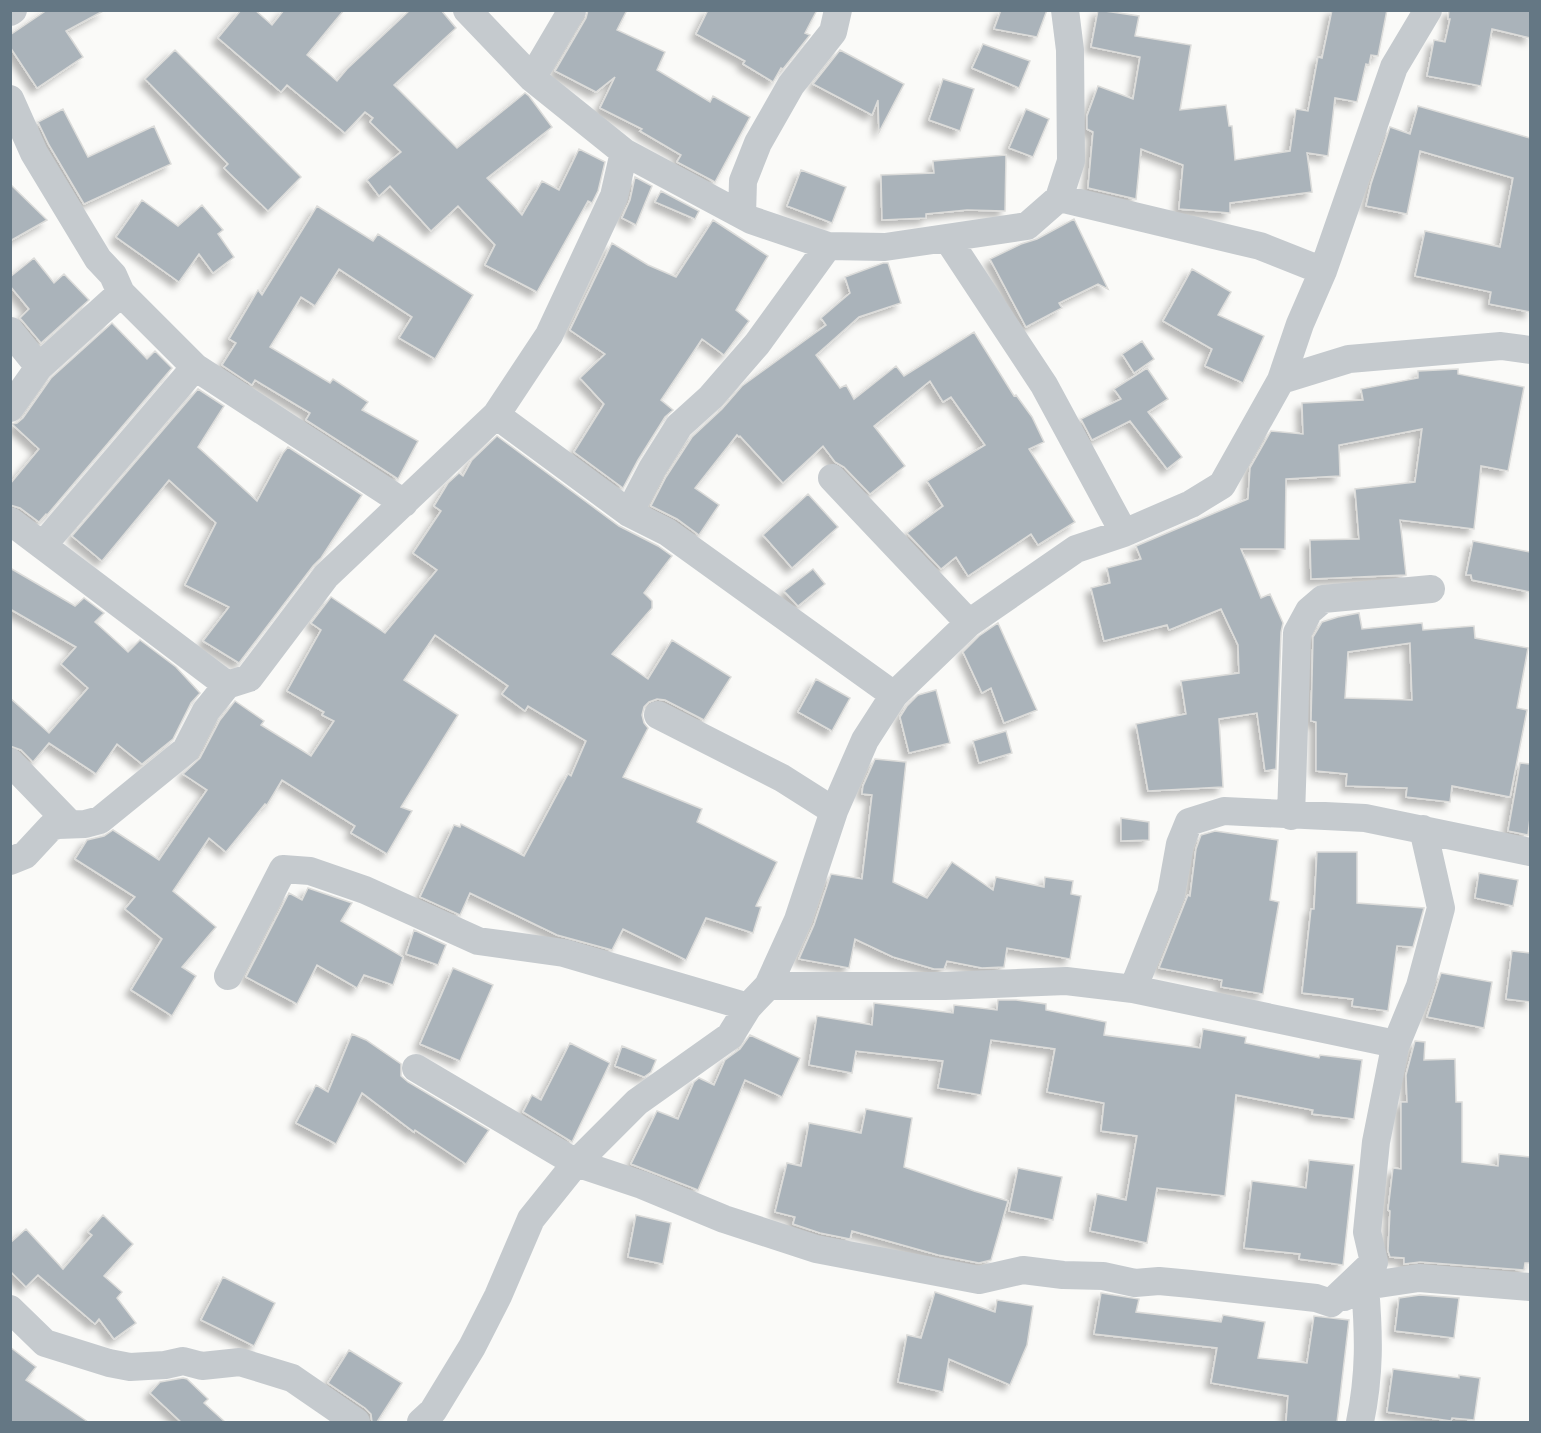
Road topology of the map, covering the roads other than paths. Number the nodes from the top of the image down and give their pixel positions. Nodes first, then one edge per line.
1 (466, 10) edge
2 (572, 10) edge
3 (838, 10) edge
4 (1065, 10) edge
5 (1428, 10) edge
6 (532, 78) junction
7 (10, 99) edge
8 (624, 152) junction
9 (1059, 198) junction
10 (742, 215) junction
11 (947, 238) junction
12 (828, 246) junction
13 (1323, 272) junction
14 (121, 293) junction
15 (10, 331) edge
16 (1530, 350) edge
17 (39, 367) junction
18 (195, 367) junction
19 (1281, 380) junction
20 (10, 408) edge
21 (496, 415) junction
22 (832, 478) dead end
23 (404, 503) junction
24 (629, 513) junction
25 (12, 526) edge
26 (1124, 533) junction
27 (44, 544) junction
28 (1431, 589) dead end
29 (969, 623) junction
30 (226, 685) junction
31 (894, 695) junction
32 (658, 715) dead end
33 (10, 762) edge
34 (834, 811) junction
35 (1292, 816) junction
36 (70, 824) junction
37 (1423, 829) junction
38 (1530, 852) edge
39 (10, 861) edge
40 (228, 975) dead end
41 (768, 986) junction
42 (1133, 989) junction
43 (748, 1007) junction
44 (1395, 1047) junction
45 (416, 1068) dead end
46 (576, 1163) junction
47 (1365, 1286) junction
48 (1530, 1287) edge
49 (1331, 1303) junction
50 (10, 1309) edge
51 (356, 1422) edge
52 (421, 1422) edge
53 (1360, 1422) edge

1 - 6 street
2 - 6 street
3 - 10 street
4 - 9 street
5 - 13 street
6 - 8 street
7 - 14 street
8 - 10 street
8 - 21 street
9 - 11 street
9 - 13 street
10 - 12 street
11 - 12 street
11 - 26 street
12 - 24 street
13 - 19 street
14 - 17 street
14 - 18 street
15 - 17 street
16 - 19 street
17 - 20 street
18 - 23 street
18 - 27 street
19 - 26 street
21 - 23 street
21 - 24 street
22 - 29 street
23 - 30 street
24 - 31 street
25 - 27 street
26 - 29 street
27 - 30 street
28 - 35 street
29 - 31 street
30 - 36 street
31 - 34 street
32 - 34 street
33 - 36 street
34 - 41 street
35 - 37 street
35 - 42 street
36 - 39 street
37 - 38 street
37 - 44 street
40 - 43 street
41 - 42 street
41 - 43 street
42 - 44 street
43 - 46 street
44 - 49 street
45 - 46 street
46 - 49 street
46 - 52 street
47 - 48 street
47 - 49 street
47 - 53 street
50 - 51 street

